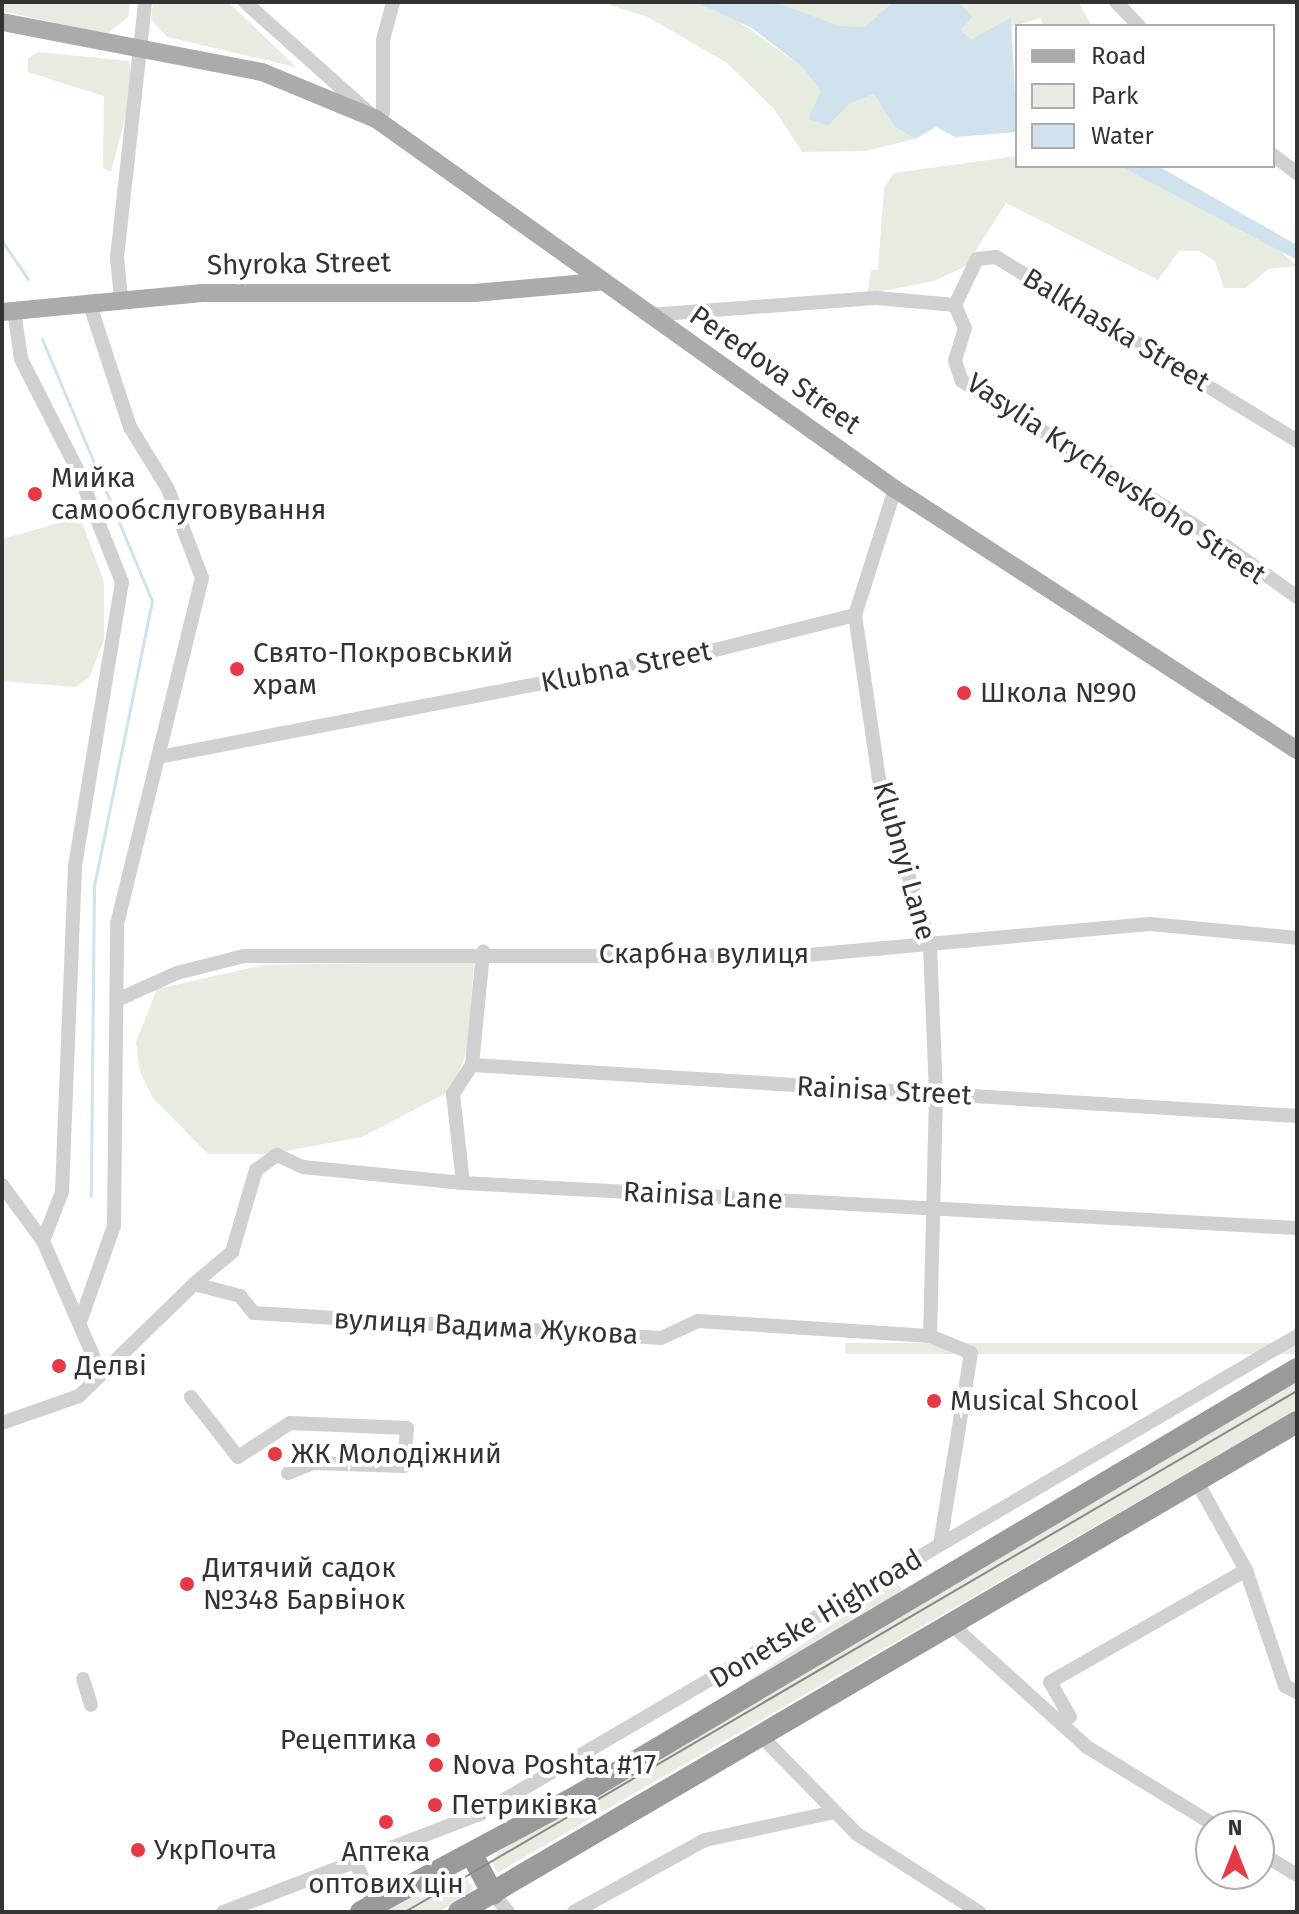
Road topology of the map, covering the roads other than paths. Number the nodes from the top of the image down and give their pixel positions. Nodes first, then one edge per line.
1 (145, 2) edge
2 (245, 2) edge
3 (393, 2) edge
4 (1116, 2) edge
5 (2, 22) edge
6 (1137, 24) edge
7 (138, 47) junction
8 (376, 119) junction
9 (1275, 156) edge
10 (1297, 173) edge
11 (598, 282) junction
12 (121, 298) junction
13 (89, 302) junction
14 (955, 305) junction
15 (8, 311) edge
16 (648, 315) junction
17 (1297, 441) edge
18 (895, 489) junction
19 (1297, 597) edge
20 (855, 615) junction
21 (1297, 750) edge
22 (159, 757) junction
23 (1297, 938) edge
24 (930, 945) junction
25 (483, 952) junction
26 (117, 1000) junction
27 (472, 1065) junction
28 (936, 1094) junction
29 (1297, 1116) edge
30 (463, 1183) junction
31 (2, 1185) edge
32 (933, 1208) junction
33 (1297, 1228) edge
34 (43, 1241) junction
35 (194, 1284) junction
36 (80, 1322) junction
37 (930, 1336) junction
38 (1297, 1336) edge
39 (1297, 1369) edge
40 (101, 1374) junction
41 (191, 1397) dead end
42 (1297, 1422) edge
43 (2, 1423) edge
44 (288, 1473) dead end
45 (1197, 1482) junction
46 (940, 1545) junction
47 (1246, 1570) junction
48 (952, 1625) junction
49 (83, 1679) dead end
50 (1297, 1692) edge
51 (91, 1705) dead end
52 (668, 1710) junction
53 (1070, 1717) dead end
54 (683, 1733) junction
55 (763, 1738) junction
56 (834, 1812) junction
57 (1195, 1813) edge
58 (472, 1855) junction
59 (1275, 1862) edge
60 (357, 1865) junction
61 (1297, 1875) edge
62 (493, 1894) junction
63 (368, 1909) edge
64 (223, 1912) edge
65 (459, 1912) edge
66 (508, 1912) edge
67 (574, 1912) edge
68 (979, 1912) edge

1 - 7 street
2 - 8 street, Peredova Street
3 - 8 street
4 - 6 street
5 - 7 main road
7 - 8 main road
7 - 12 street
8 - 11 main road, Peredova Street
9 - 10 street
11 - 12 main road, Shyroka Street
11 - 16 main road, Peredova Street
12 - 13 main road, Shyroka Street
13 - 15 main road, Shyroka Street
13 - 22 street
14 - 16 street
14 - 17 street, Balkhaska Street
14 - 19 street, Vasylia Krychevskoho Street
15 - 34 street
16 - 18 main road, Peredova Street
18 - 20 street, Klubnyi Lane
18 - 21 main road, Peredova Street
20 - 22 street, Klubna Street
20 - 24 street, Klubnyi Lane
22 - 26 street
23 - 24 street, Скарбна вулиця
24 - 25 street, Скарбна вулиця
24 - 28 street, Klubnyi Lane
25 - 26 street, Скарбна вулиця
25 - 27 street
26 - 36 street
27 - 28 street, Rainisa Street
27 - 30 street
28 - 29 street, Rainisa Street
28 - 32 street, Klubnyi Lane
30 - 32 street, Rainisa Lane
30 - 35 street, Rainisa Lane
31 - 34 street
32 - 33 street, Rainisa Lane
32 - 37 street, Klubnyi Lane
34 - 36 street
35 - 37 street, вулиця Вадима Жукова
35 - 40 street
36 - 40 street
37 - 46 street, вулиця Вадима Жукова
38 - 46 street
39 - 54 highway, Donetske Highroad
40 - 43 street
41 - 44 street
42 - 45 highway
45 - 47 street
45 - 48 highway
46 - 52 street
47 - 50 street
47 - 53 street
48 - 55 highway
48 - 57 street
49 - 51 street
52 - 54 street
52 - 60 street
54 - 58 highway, Donetske Highroad
55 - 56 street
55 - 62 highway
56 - 67 street
56 - 68 street
58 - 62 highway
58 - 63 highway, Donetske Highroad
59 - 61 street
60 - 63 street
60 - 64 street
62 - 65 highway
62 - 66 street

